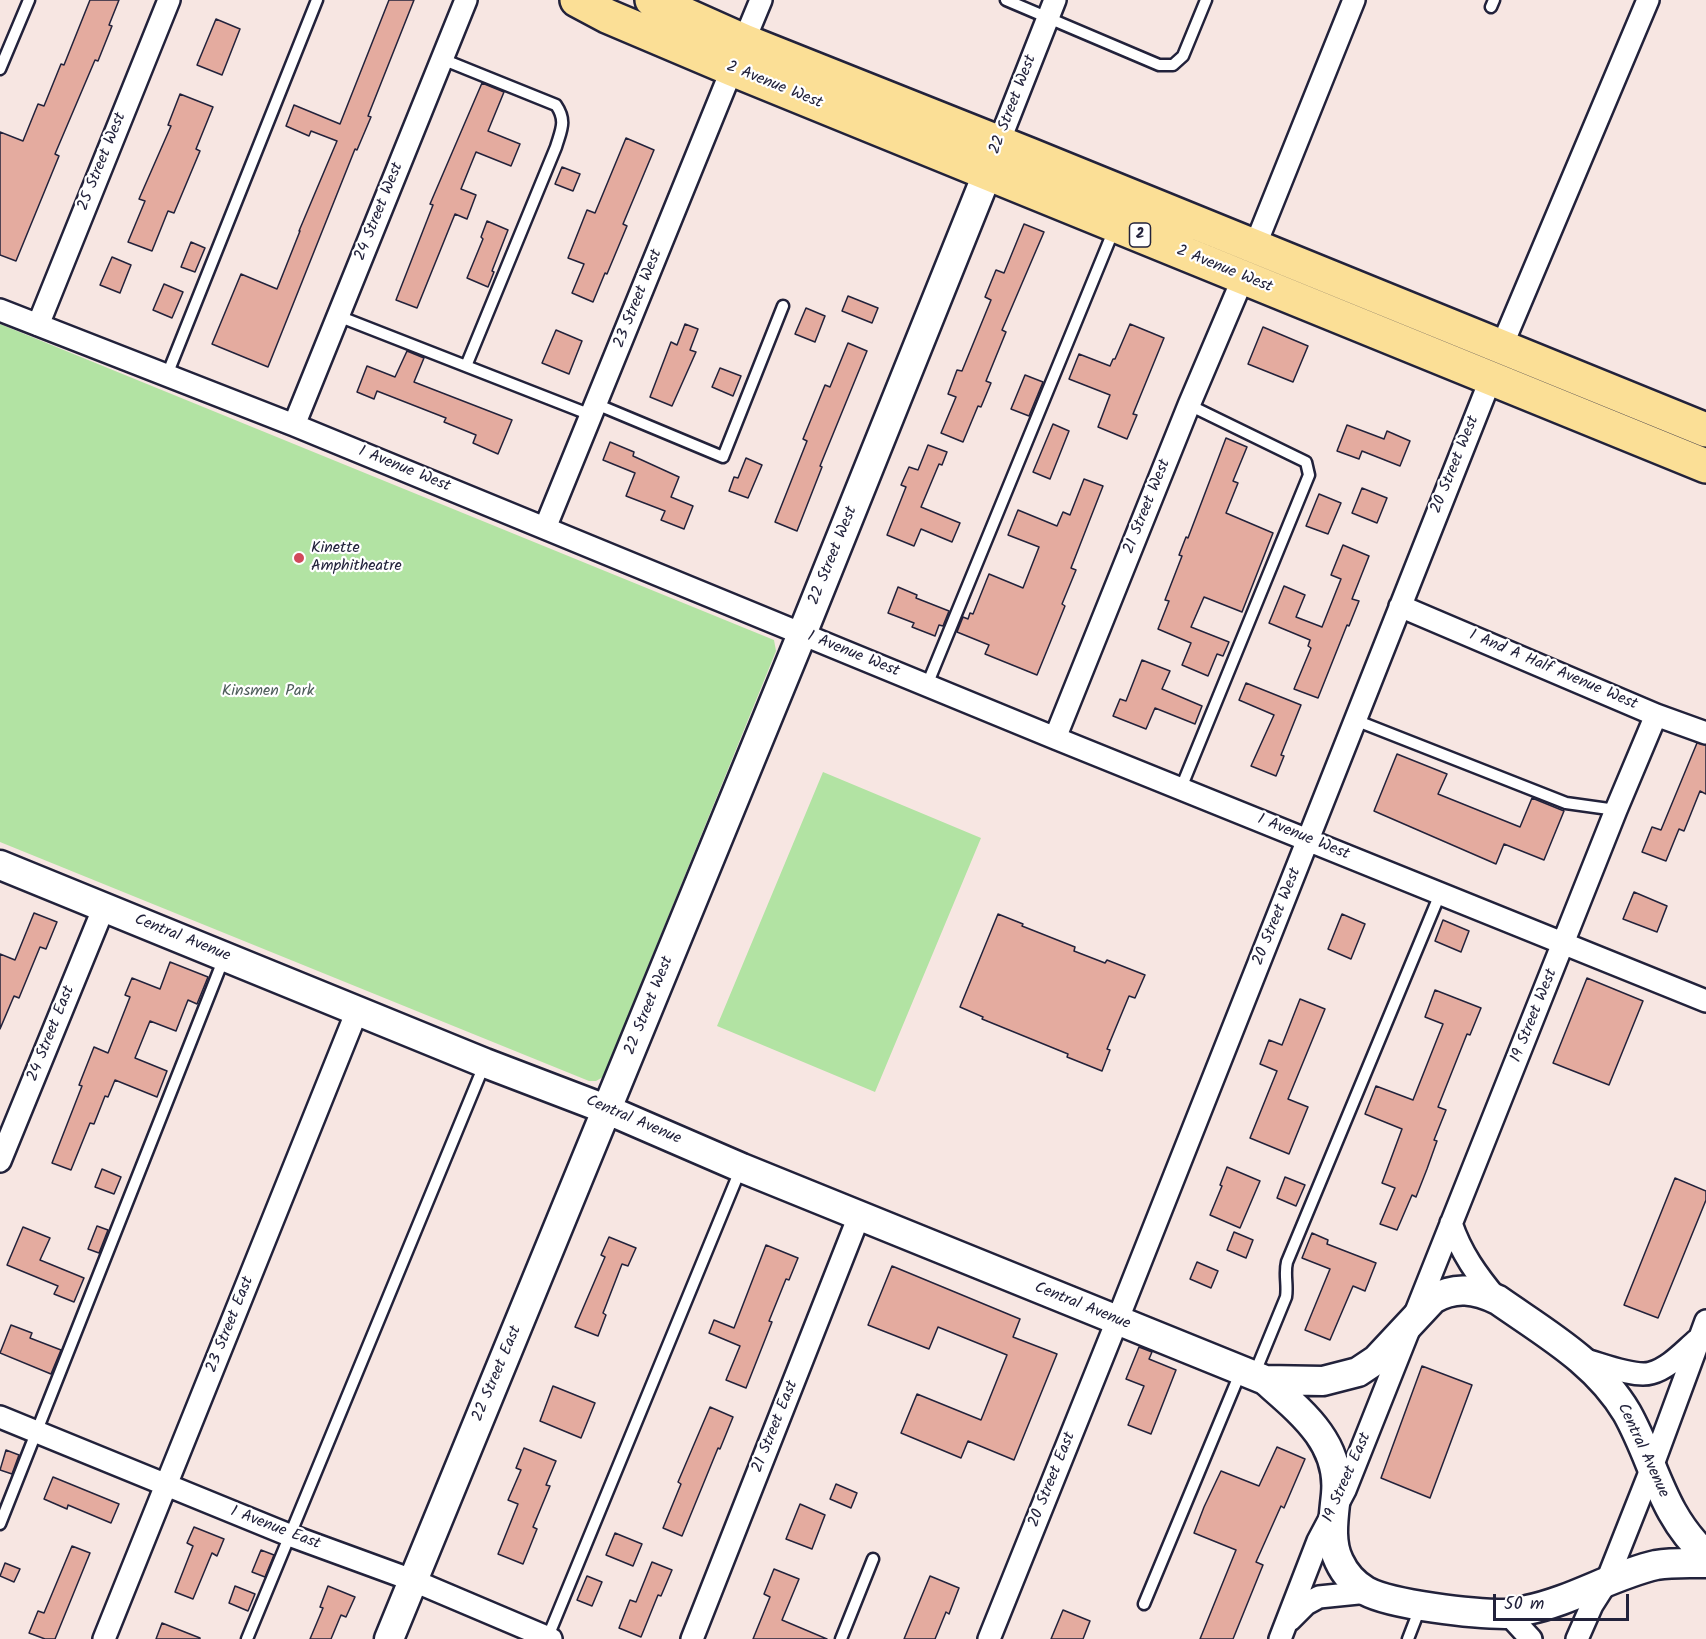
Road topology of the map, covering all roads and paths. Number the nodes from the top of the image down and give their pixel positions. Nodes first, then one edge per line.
1 (29, 0) edge
2 (169, 0) edge
3 (317, 0) edge
4 (466, 0) edge
5 (577, 0) edge
6 (652, 0) edge
7 (761, 0) edge
8 (1006, 0) edge
9 (1206, 0) edge
10 (1354, 0) edge
11 (1648, 0) edge
12 (1052, 9) edge
13 (738, 55) junction
14 (442, 59) junction
15 (0, 69) edge
16 (999, 142) junction
17 (987, 173) junction
18 (1116, 225) junction
19 (1255, 246) junction
20 (1243, 278) junction
21 (783, 306) dead end
22 (0, 310) edge
23 (338, 316) junction
24 (38, 325) junction
25 (1496, 363) junction
26 (466, 366) junction
27 (167, 375) junction
28 (1189, 405) junction
29 (594, 410) junction
30 (294, 425) junction
31 (1706, 430) edge
32 (1706, 466) edge
33 (545, 528) junction
34 (1400, 606) junction
35 (802, 634) junction
36 (927, 685) junction
37 (1656, 715) junction
38 (1355, 720) junction
39 (1706, 733) edge
40 (1055, 738) junction
41 (1181, 788) junction
42 (1616, 810) junction
43 (1308, 841) junction
44 (0, 865) edge
45 (1440, 894) junction
46 (104, 907) junction
47 (1563, 944) junction
48 (225, 956) junction
49 (1706, 1001) edge
50 (357, 1011) junction
51 (485, 1063) junction
52 (608, 1110) junction
53 (0, 1161) edge
54 (742, 1168) junction
55 (860, 1216) junction
56 (1451, 1223) junction
57 (1498, 1300) junction
58 (1415, 1317) junction
59 (1117, 1321) junction
60 (1703, 1329) edge
61 (1582, 1359) junction
62 (1253, 1375) junction
63 (0, 1418) edge
64 (37, 1432) junction
65 (1652, 1467) junction
66 (166, 1485) junction
67 (1333, 1515) junction
68 (0, 1524) edge
69 (290, 1535) junction
70 (1706, 1555) edge
71 (873, 1559) dead end
72 (1706, 1563) edge
73 (412, 1580) junction
74 (1606, 1582) junction
75 (1368, 1592) junction
76 (1144, 1604) dead end
77 (1421, 1605) junction
78 (1508, 1614) junction
79 (1284, 1631) edge
80 (548, 1638) edge
81 (104, 1639) edge
82 (247, 1639) edge
83 (389, 1639) edge
84 (692, 1639) edge
85 (841, 1639) edge
86 (989, 1639) edge
87 (1408, 1639) edge
88 (1531, 1639) edge
89 (1577, 1639) edge

1 - 15 lane
2 - 24 street, 25 Street West
3 - 27 lane
4 - 14 street, 24 Street West
5 - 13 highway, 2 Avenue West / 2
6 - 13 highway, 2 Avenue West / 2
7 - 13 street, 23 Street West
8 - 12 lane
9 - 12 lane
10 - 19 street
11 - 25 street, 20 Street West
12 - 16 street, 22 Street West
13 - 16 highway, 2 Avenue West / 2
13 - 17 highway, 2 Avenue West / 2
13 - 29 street, 23 Street West
14 - 23 street, 24 Street West
14 - 26 lane
16 - 17 street, 22 Street West
16 - 19 highway, 2 Avenue West / 2
17 - 18 highway, 2 Avenue West / 2
17 - 35 street, 22 Street West
18 - 20 highway, 2 Avenue West / 2
18 - 36 lane
19 - 25 highway, 2 Avenue West / 2
20 - 25 highway, 2 Avenue West / 2
20 - 28 street, 21 Street West
21 - 29 lane
22 - 24 street, 1 Avenue West
23 - 26 lane
23 - 30 street, 24 Street West
24 - 27 street, 1 Avenue West
25 - 31 highway, 2 Avenue West / 2
25 - 32 highway, 2 Avenue West / 2
25 - 34 street, 20 Street West
26 - 29 lane
27 - 30 street, 1 Avenue West
28 - 40 street, 21 Street West
28 - 41 lane
29 - 33 street, 23 Street West
30 - 33 street, 1 Avenue West
33 - 35 street, 1 Avenue West
34 - 37 street, 1 And A Half Avenue West
34 - 38 street, 20 Street West
35 - 36 street, 1 Avenue West
35 - 52 street, 22 Street West
36 - 40 street, 1 Avenue West
37 - 39 street, 1 And A Half Avenue West
37 - 42 street, 19 Street West
38 - 42 lane
38 - 43 street, 20 Street West
40 - 41 street, 1 Avenue West
41 - 43 street, 1 Avenue West
42 - 47 street, 19 Street West
43 - 45 street, 1 Avenue West
43 - 59 street, 20 Street West
44 - 46 street, Central Avenue
45 - 47 street, 1 Avenue West
45 - 62 lane
46 - 48 street, Central Avenue
46 - 53 street, 24 Street East
47 - 49 street, 1 Avenue West
47 - 56 street, 19 Street West
48 - 50 street, Central Avenue
48 - 64 lane
50 - 51 street, Central Avenue
50 - 66 street, 23 Street East
51 - 52 street, Central Avenue
51 - 69 lane
52 - 54 street, Central Avenue
52 - 73 street, 22 Street East
54 - 55 street, Central Avenue
54 - 80 lane
55 - 59 street, Central Avenue
55 - 84 street, 21 Street East
56 - 57 street
56 - 58 street, 19 Street West
57 - 58 street, Central Avenue
57 - 61 street, Central Avenue
58 - 62 street, Central Avenue
58 - 67 street, 19 Street East
59 - 62 street, Central Avenue
59 - 86 street, 20 Street East
60 - 61 street
60 - 65 street
61 - 65 street, Central Avenue
62 - 67 street, Central Avenue
62 - 76 lane
63 - 64 street, 1 Avenue East
64 - 66 street, 1 Avenue East
64 - 68 lane
65 - 70 street, Central Avenue
65 - 74 street
66 - 69 street, 1 Avenue East
66 - 81 street, 23 Street East
67 - 75 street, Central Avenue
67 - 79 street, 19 Street East
69 - 73 street, 1 Avenue East
69 - 82 lane
71 - 85 lane
72 - 74 street, Central Avenue
73 - 80 street, 1 Avenue East
73 - 83 street, 22 Street East
74 - 78 street, Central Avenue
74 - 89 street
75 - 77 street, Central Avenue
75 - 79 street
77 - 78 street, Central Avenue
77 - 87 lane
78 - 88 street

